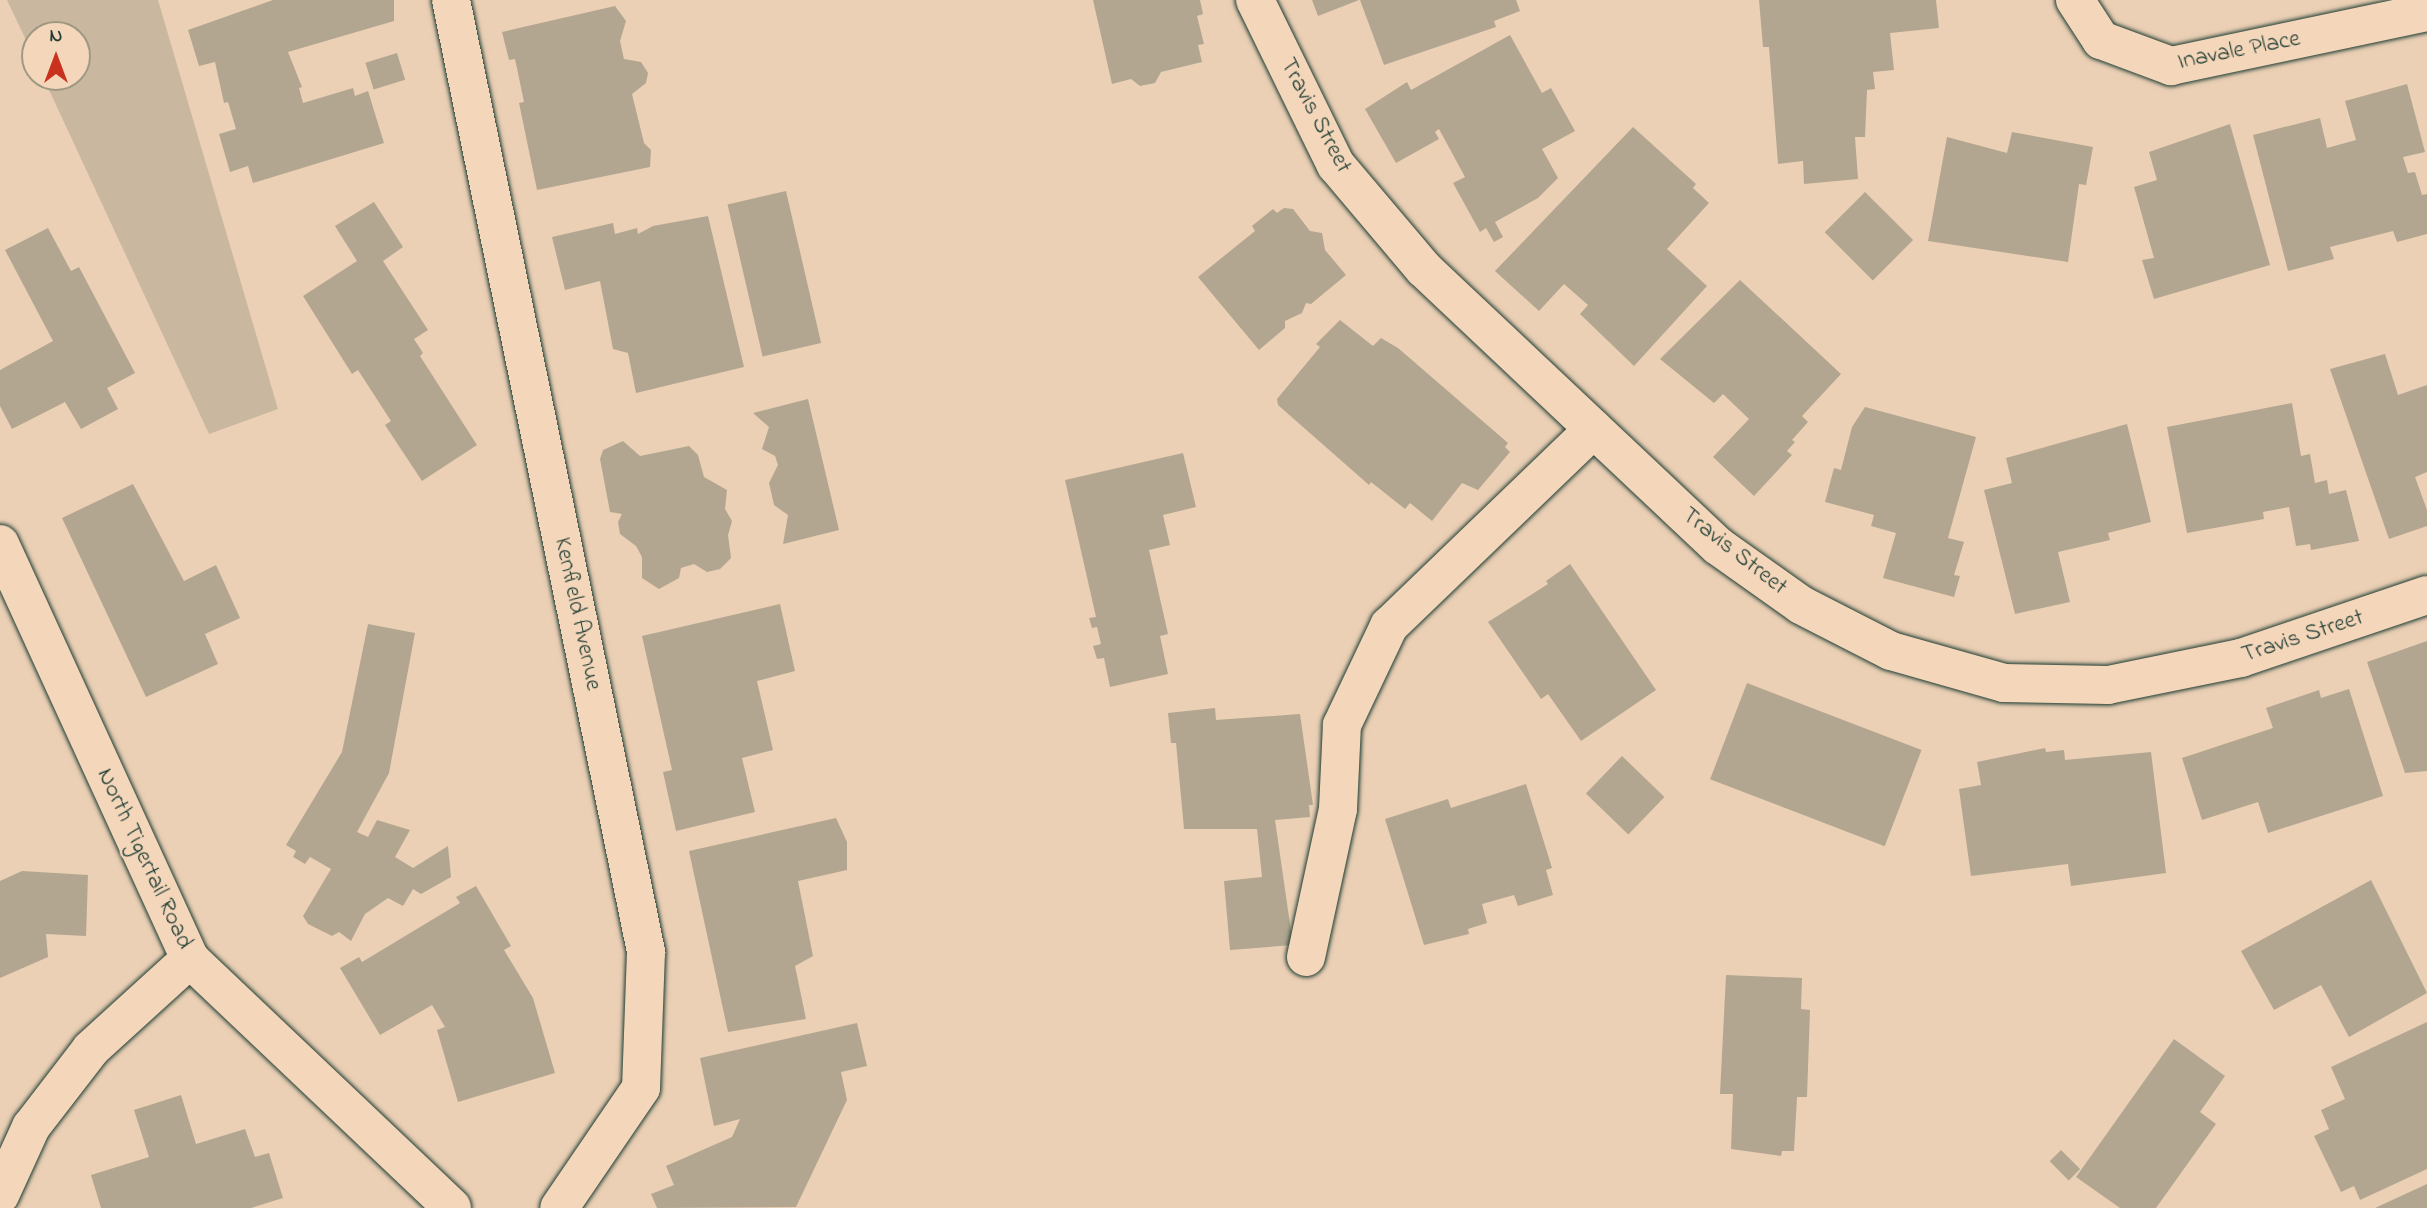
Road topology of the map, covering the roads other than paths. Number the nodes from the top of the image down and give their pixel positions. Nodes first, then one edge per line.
1 (451, 0) edge
2 (1255, 0) edge
3 (2075, 0) edge
4 (2427, 12) edge
5 (1594, 429) junction
6 (0, 544) edge
7 (2427, 595) edge
8 (1306, 957) dead end
9 (190, 959) junction
10 (0, 1195) edge
11 (452, 1208) edge
12 (559, 1208) edge

1 - 12 street, Kenfield Avenue
2 - 5 street, Travis Street
3 - 4 street, Inavale Place
5 - 7 street, Travis Street
5 - 8 street
6 - 9 street, North Tigertail Road
9 - 10 street
9 - 11 street, North Tigertail Road

